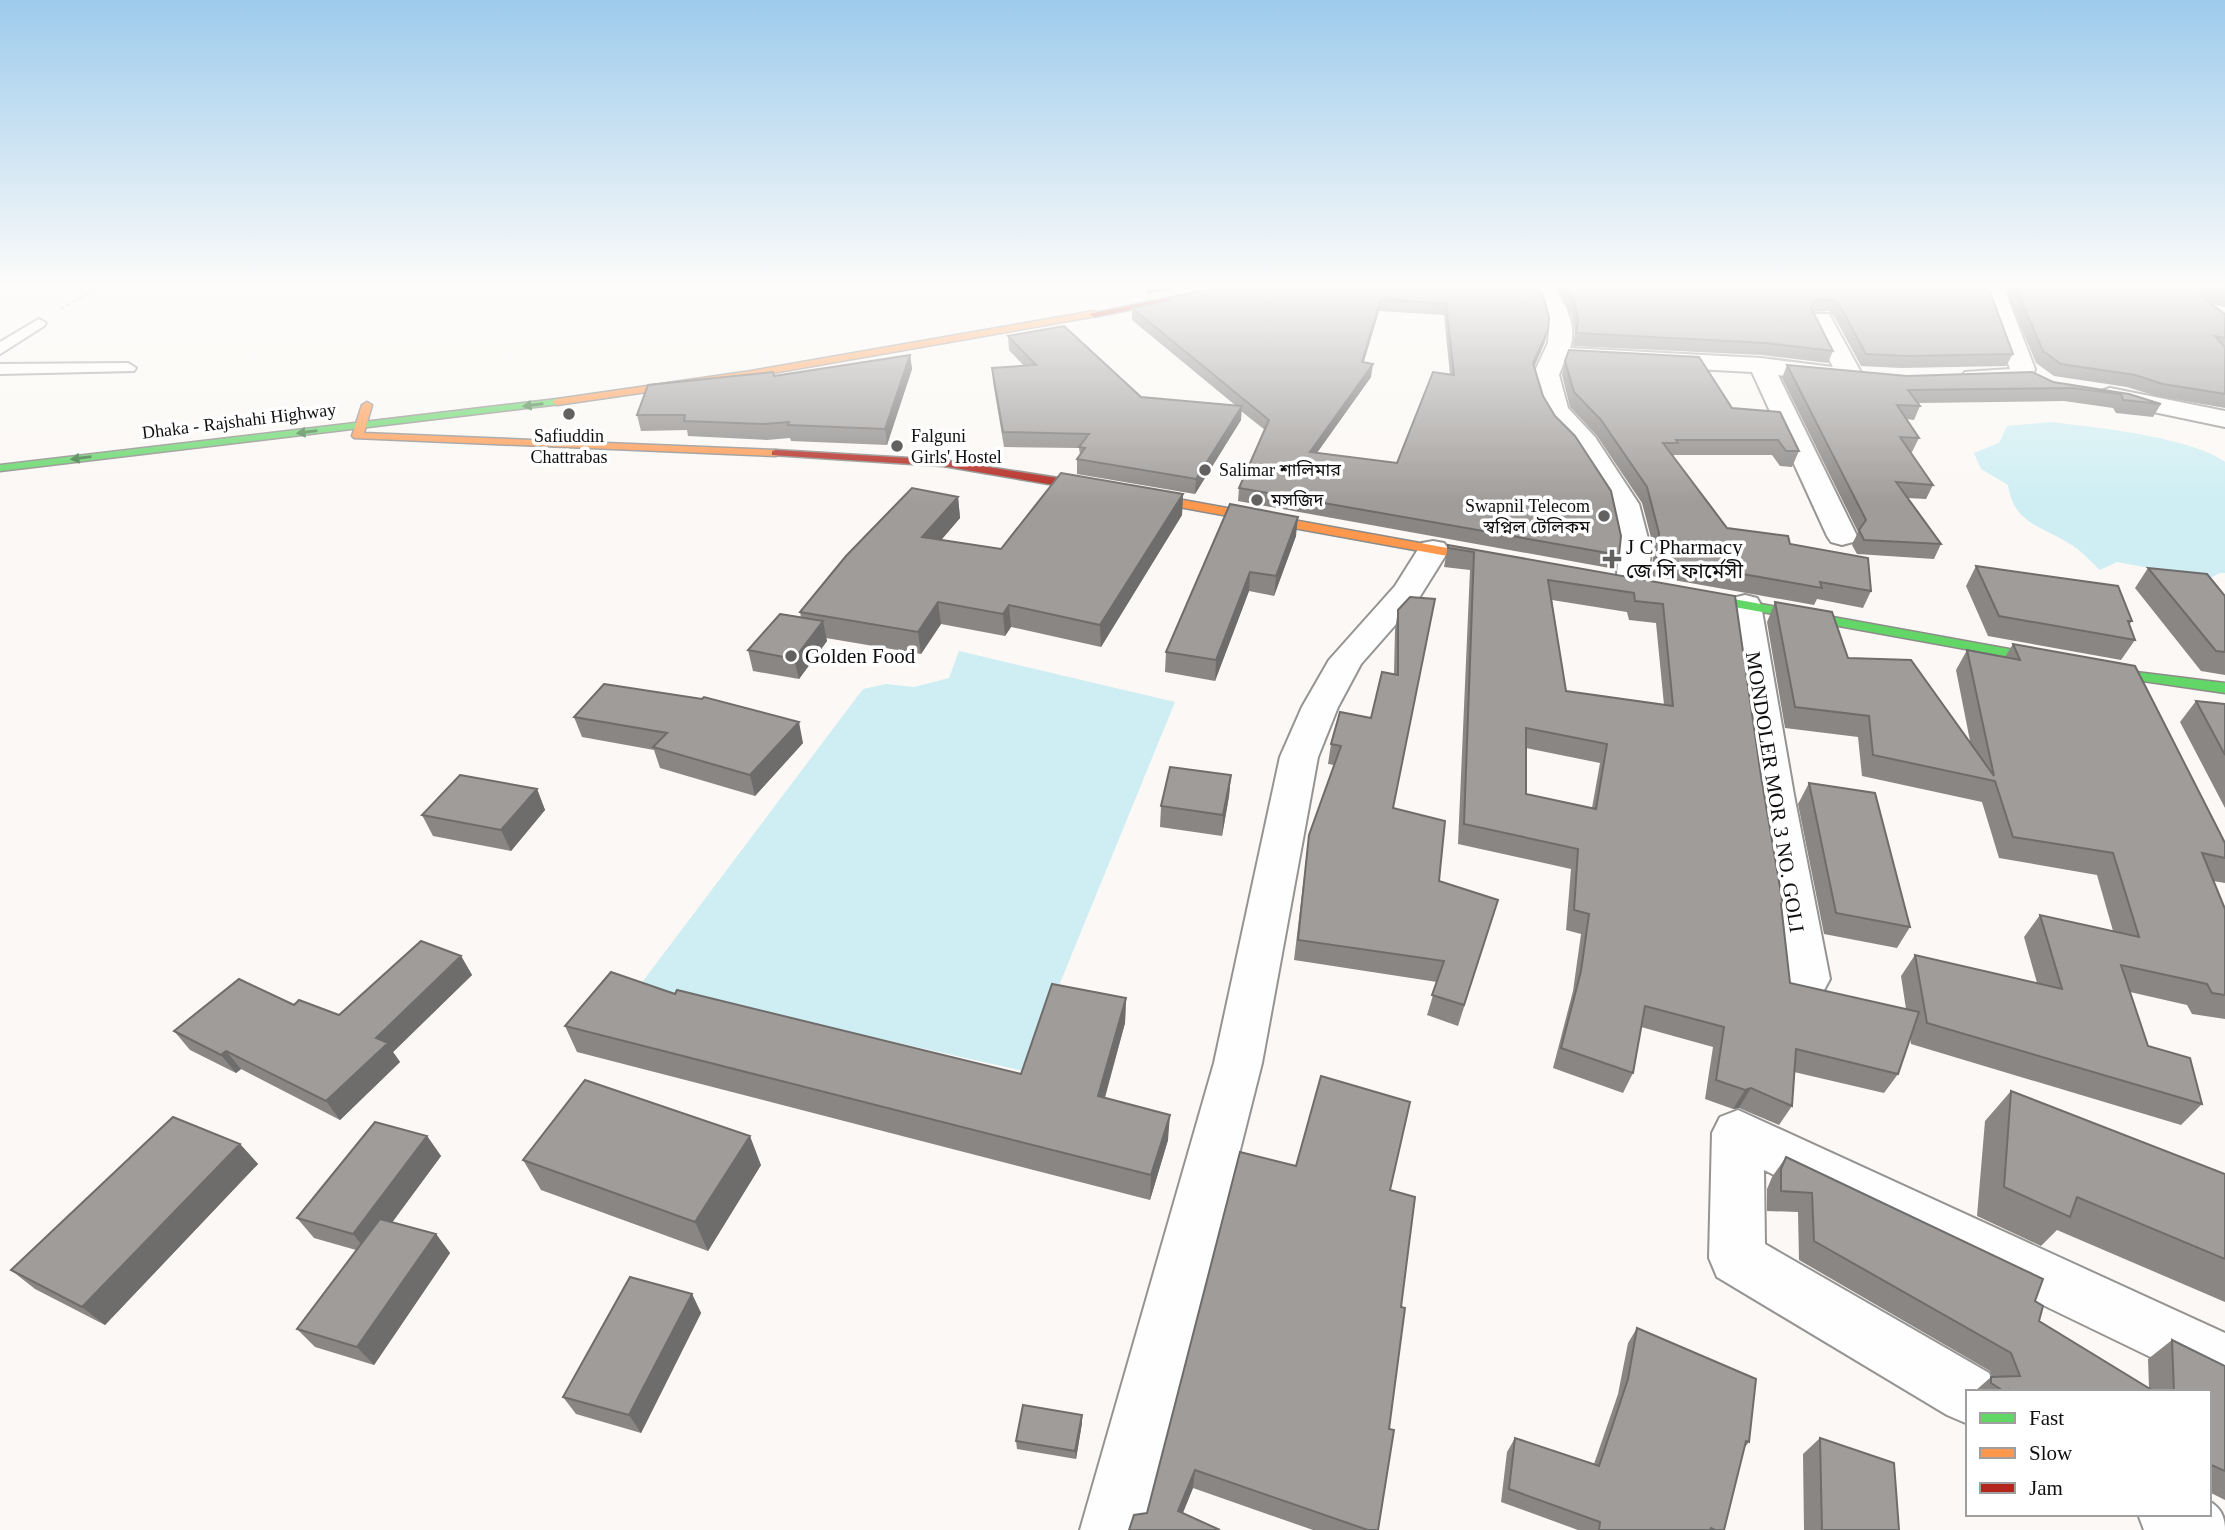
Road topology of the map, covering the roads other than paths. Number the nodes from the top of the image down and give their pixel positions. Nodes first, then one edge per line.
1 (839, 360) edge
2 (1551, 360) edge
3 (1674, 360) edge
4 (1842, 360) edge
5 (2020, 360) edge
6 (1761, 365) junction
7 (0, 369) edge
8 (128, 369) dead end
9 (2023, 369) junction
10 (1850, 376) junction
11 (1875, 377) edge
12 (1950, 378) edge
13 (2046, 385) edge
14 (2087, 392) edge
15 (367, 404) dead end
16 (2225, 419) edge
17 (361, 426) junction
18 (0, 468) edge
19 (1842, 536) dead end
20 (1433, 550) junction
21 (1513, 564) edge
22 (1632, 585) edge
23 (1670, 592) edge
24 (1745, 605) junction
25 (2136, 676) junction
26 (2225, 688) edge
27 (2153, 711) edge
28 (1807, 979) dead end
29 (2225, 1363) edge
30 (1966, 1393) edge
31 (2173, 1516) edge
32 (1112, 1530) edge
33 (2196, 1530) edge

1 -> 17 main road, Dhaka - Rajshahi Highway
2 - 22 street
3 - 6 street
4 - 10 street
5 - 9 street
6 - 10 street
6 - 19 street
7 - 8 lane
9 - 12 street
9 - 13 street
10 - 11 street
14 - 16 street
15 - 17 main road
17 -> 18 main road, Dhaka - Rajshahi Highway
17 - 20 main road
20 - 21 main road
20 - 32 street
23 - 24 main road
24 - 25 main road
24 - 28 street, MONDOLER MOR 3 NO. GOLI
25 - 26 main road
25 - 27 street
29 - 30 street
31 - 33 street

